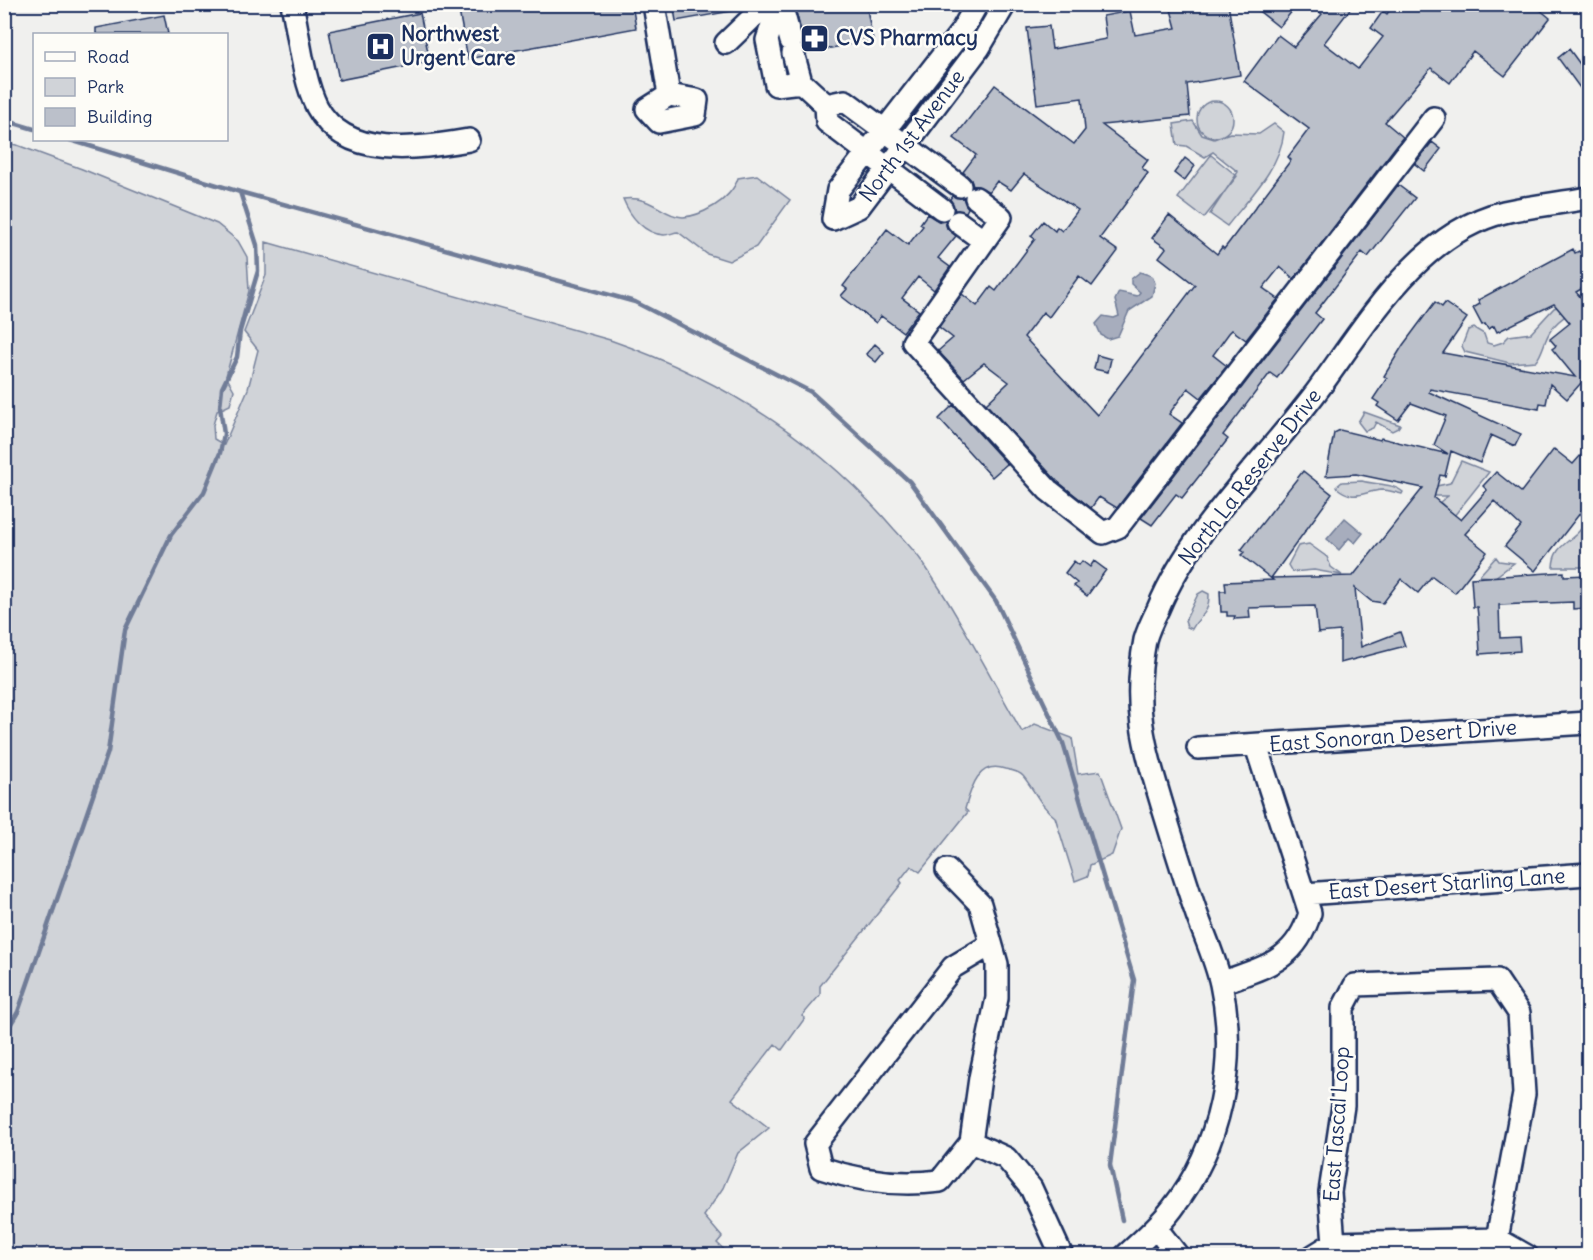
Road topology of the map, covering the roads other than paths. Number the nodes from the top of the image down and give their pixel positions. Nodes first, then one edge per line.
1 (292, 4) edge
2 (654, 4) edge
3 (760, 4) edge
4 (780, 4) edge
5 (978, 4) edge
6 (1005, 4) edge
7 (726, 43) dead end
8 (801, 82) junction
9 (669, 95) dead end
10 (826, 105) junction
11 (1434, 118) dead end
12 (884, 130) junction
13 (469, 140) dead end
14 (905, 146) junction
15 (867, 152) junction
16 (888, 169) junction
17 (960, 186) junction
18 (1588, 198) edge
19 (942, 209) junction
20 (984, 241) junction
21 (1588, 723) edge
22 (1256, 746) junction
23 (1198, 748) dead end
24 (947, 870) dead end
25 (1588, 874) edge
26 (1305, 894) junction
27 (990, 945) junction
28 (1221, 983) junction
29 (971, 1142) junction
30 (1156, 1228) junction
31 (1497, 1239) junction
32 (1334, 1243) junction
33 (1062, 1256) edge
34 (1125, 1256) edge
35 (1178, 1256) edge
36 (1312, 1256) edge
37 (1527, 1256) edge

1 - 13 street
2 - 9 street
3 - 7 street
4 - 8 street
4 - 8 street
5 - 12 street, North 1st Avenue
6 - 14 street, North 1st Avenue
8 - 10 street
10 - 12 street
10 - 15 street
11 - 20 street
12 - 14 street
12 - 15 street, North 1st Avenue
14 - 16 street, North 1st Avenue
14 - 17 street
15 - 16 street
15 - 16 street, North 1st Avenue
16 - 19 street
17 - 19 street
17 - 20 street
18 - 28 street, North La Reserve Drive
19 - 20 street
21 - 22 street, East Sonoran Desert Drive
22 - 23 street, East Sonoran Desert Drive
22 - 26 street
24 - 27 street
25 - 26 street, East Desert Starling Lane
26 - 28 street
27 - 29 street
27 - 29 street
28 - 30 street, North La Reserve Drive
29 - 33 street
30 - 34 street, North La Reserve Drive
30 - 35 street
31 - 32 street
31 - 32 street, East Tascal Loop
31 - 37 street
32 - 36 street

